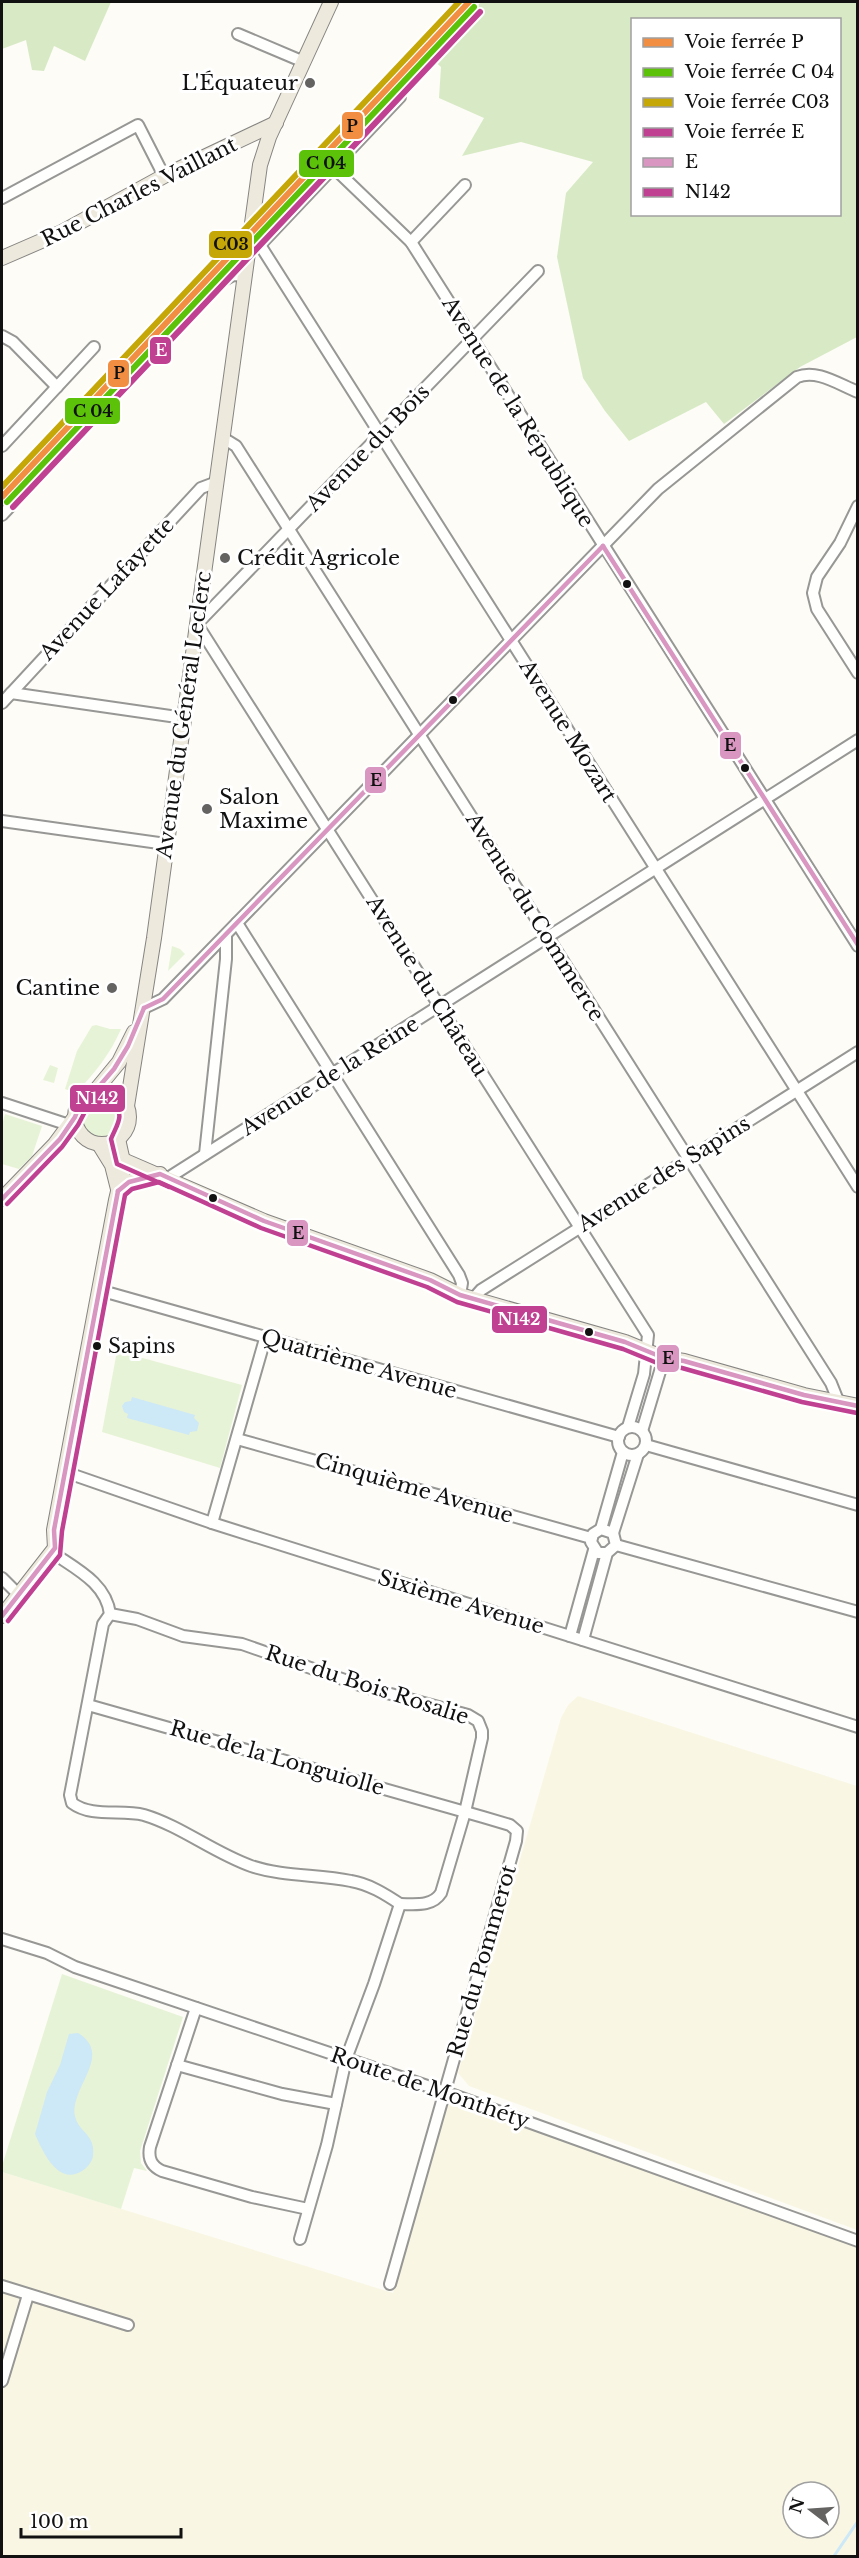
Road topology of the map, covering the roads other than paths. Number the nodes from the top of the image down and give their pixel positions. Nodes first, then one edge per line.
1 (331, 2) edge
2 (238, 34) dead end
3 (304, 62) junction
4 (400, 98) dead end
5 (276, 123) junction
6 (333, 167) junction
7 (164, 176) junction
8 (465, 185) dead end
9 (2, 198) edge
10 (411, 242) junction
11 (255, 244) junction
12 (2, 258) edge
13 (538, 271) dead end
14 (245, 276) junction
15 (2, 336) edge
16 (472, 339) junction
17 (94, 347) dead end
18 (57, 387) junction
19 (858, 392) edge
20 (381, 435) junction
21 (224, 438) junction
22 (2, 446) edge
23 (217, 482) junction
24 (858, 506) edge
25 (2, 515) edge
26 (289, 530) junction
27 (603, 546) junction
28 (197, 624) junction
29 (511, 641) junction
30 (858, 673) edge
31 (10, 693) junction
32 (2, 703) edge
33 (184, 718) junction
34 (420, 735) junction
35 (858, 740) edge
36 (764, 800) junction
37 (2, 821) edge
38 (328, 828) junction
39 (166, 844) junction
40 (655, 868) junction
41 (237, 923) junction
42 (225, 936) junction
43 (548, 937) junction
44 (858, 946) edge
45 (439, 1007) junction
46 (144, 1008) junction
47 (858, 1052) edge
48 (331, 1075) junction
49 (96, 1090) junction
50 (796, 1090) junction
51 (2, 1103) edge
52 (127, 1106) junction
53 (72, 1121) junction
54 (118, 1139) junction
55 (99, 1144) junction
56 (205, 1154) junction
57 (688, 1158) junction
58 (117, 1162) junction
59 (164, 1176) junction
60 (858, 1187) edge
61 (118, 1191) junction
62 (2, 1199) edge
63 (580, 1227) junction
64 (99, 1290) junction
65 (467, 1297) junction
66 (265, 1339) junction
67 (647, 1351) junction
68 (664, 1358) junction
69 (839, 1403) junction
70 (858, 1406) edge
71 (628, 1427) junction
72 (642, 1431) junction
73 (619, 1437) junction
74 (237, 1439) junction
75 (646, 1445) junction
76 (623, 1452) junction
77 (638, 1454) junction
78 (65, 1472) junction
79 (858, 1505) edge
80 (212, 1523) junction
81 (601, 1528) junction
82 (613, 1533) junction
83 (591, 1538) junction
84 (616, 1545) junction
85 (594, 1550) junction
86 (53, 1553) junction
87 (607, 1553) junction
88 (2, 1578) edge
89 (18, 1594) junction
90 (858, 1612) edge
91 (110, 1614) junction
92 (2, 1616) edge
93 (570, 1636) junction
94 (583, 1640) junction
95 (88, 1705) junction
96 (858, 1727) edge
97 (465, 1812) junction
98 (400, 1904) junction
99 (2, 1939) edge
100 (196, 2008) junction
101 (346, 2059) junction
102 (177, 2065) junction
103 (445, 2092) junction
104 (336, 2104) junction
105 (308, 2209) junction
106 (300, 2239) dead end
107 (858, 2241) edge
108 (390, 2284) dead end
109 (2, 2286) edge
110 (28, 2295) junction
111 (128, 2325) dead end
112 (2, 2381) edge

1 - 3 main road, Avenue du Général Leclerc
2 - 3 street
3 - 5 main road, Avenue du Général Leclerc
4 - 6 street
5 - 7 main road, Rue Charles Vaillant
5 - 11 main road, Avenue du Général Leclerc
6 - 10 street, Avenue de la République
6 - 11 street
7 - 9 street
7 - 12 main road, Rue Charles Vaillant
8 - 10 street
10 - 16 street, Avenue de la République
11 - 14 main road, Avenue du Général Leclerc
11 - 20 street, Avenue Mozart
13 - 16 street, Avenue du Bois
14 - 21 main road, Avenue du Général Leclerc
14 - 25 street
15 - 18 street
16 - 20 street, Avenue du Bois
16 - 27 street, Avenue de la République
17 - 18 street
18 - 22 street
19 - 27 street
20 - 26 street, Avenue du Bois
20 - 29 street, Avenue Mozart
21 - 23 main road, Avenue du Général Leclerc
21 - 26 street, Avenue du Commerce
23 - 28 main road, Avenue du Général Leclerc
23 - 31 street, Avenue Lafayette
24 - 30 street
26 - 28 street, Avenue du Bois
26 - 34 street, Avenue du Commerce
27 - 29 street
27 - 36 street, Avenue de la République
28 - 33 main road, Avenue du Général Leclerc
28 - 38 street, Avenue du Château
29 - 34 street
29 - 40 street, Avenue Mozart
31 - 32 street, Avenue Lafayette
31 - 33 street
33 - 39 main road, Avenue du Général Leclerc
34 - 38 street
34 - 43 street, Avenue du Commerce
35 - 36 street, Avenue de la Reine
36 - 40 street, Avenue de la Reine
36 - 44 street, Avenue de la République
37 - 39 street
38 - 41 street
38 - 45 street, Avenue du Château
39 - 46 main road, Avenue du Général Leclerc
40 - 43 street, Avenue de la Reine
40 - 50 street, Avenue Mozart
41 - 42 street
41 - 48 street
42 - 46 street
42 - 56 street
43 - 45 street, Avenue de la Reine
43 - 57 street, Avenue du Commerce
45 - 48 street, Avenue de la Reine
45 - 63 street, Avenue du Château
46 - 49 main road, Avenue du Général Leclerc
46 - 52 main road, Avenue du Général Leclerc
47 - 50 street, Avenue des Sapins
48 - 56 street, Avenue de la Reine
48 - 65 street
49 - 52 main road
49 - 53 main road
50 - 57 street, Avenue des Sapins
50 - 60 street, Avenue Mozart
51 - 53 street
52 - 54 main road
53 - 55 main road
53 - 62 main road
54 - 55 main road
54 - 58 main road
55 - 58 main road
56 - 59 street, Avenue de la Reine
57 - 63 street, Avenue des Sapins
57 - 69 street, Avenue du Commerce
58 - 59 main road
58 - 61 main road
59 - 61 main road
59 - 65 main road
61 - 64 main road
63 - 65 street, Avenue des Sapins
63 - 67 street, Avenue du Château
64 - 66 street, Quatrième Avenue
64 - 78 main road
65 - 67 main road
66 - 73 street, Quatrième Avenue
66 - 74 street
67 - 68 main road
67 - 71 street
68 - 69 main road
68 - 72 street
69 - 70 main road
71 - 72 street
71 - 73 street
72 - 75 street
73 - 76 street
74 - 80 street
74 - 83 street, Cinquième Avenue
75 - 77 street
75 - 79 street
76 - 77 street
76 - 81 street
77 - 82 street
78 - 80 street, Sixième Avenue
78 - 86 main road
80 - 93 street, Sixième Avenue
81 - 82 street
81 - 83 street
82 - 84 street
83 - 85 street
84 - 87 street
84 - 90 street
85 - 87 street
85 - 93 street
86 - 89 main road
86 - 91 street
87 - 94 street
88 - 89 street
89 - 92 main road
91 - 95 street
91 - 97 street, Rue du Bois Rosalie
93 - 94 street, Sixième Avenue
94 - 96 street, Sixième Avenue
95 - 97 street, Rue de la Longuiolle
95 - 98 street
97 - 98 street, Rue du Bois Rosalie
97 - 103 street, Rue du Pommerot
98 - 101 street
99 - 100 street, Route de Monthéty
100 - 101 street, Route de Monthéty
100 - 102 street
101 - 103 street, Route de Monthéty
101 - 104 street
102 - 104 street
102 - 105 street
103 - 107 street, Route de Monthéty
103 - 108 street, Rue du Pommerot
104 - 105 street
105 - 106 street
109 - 110 street
110 - 111 street
110 - 112 street

